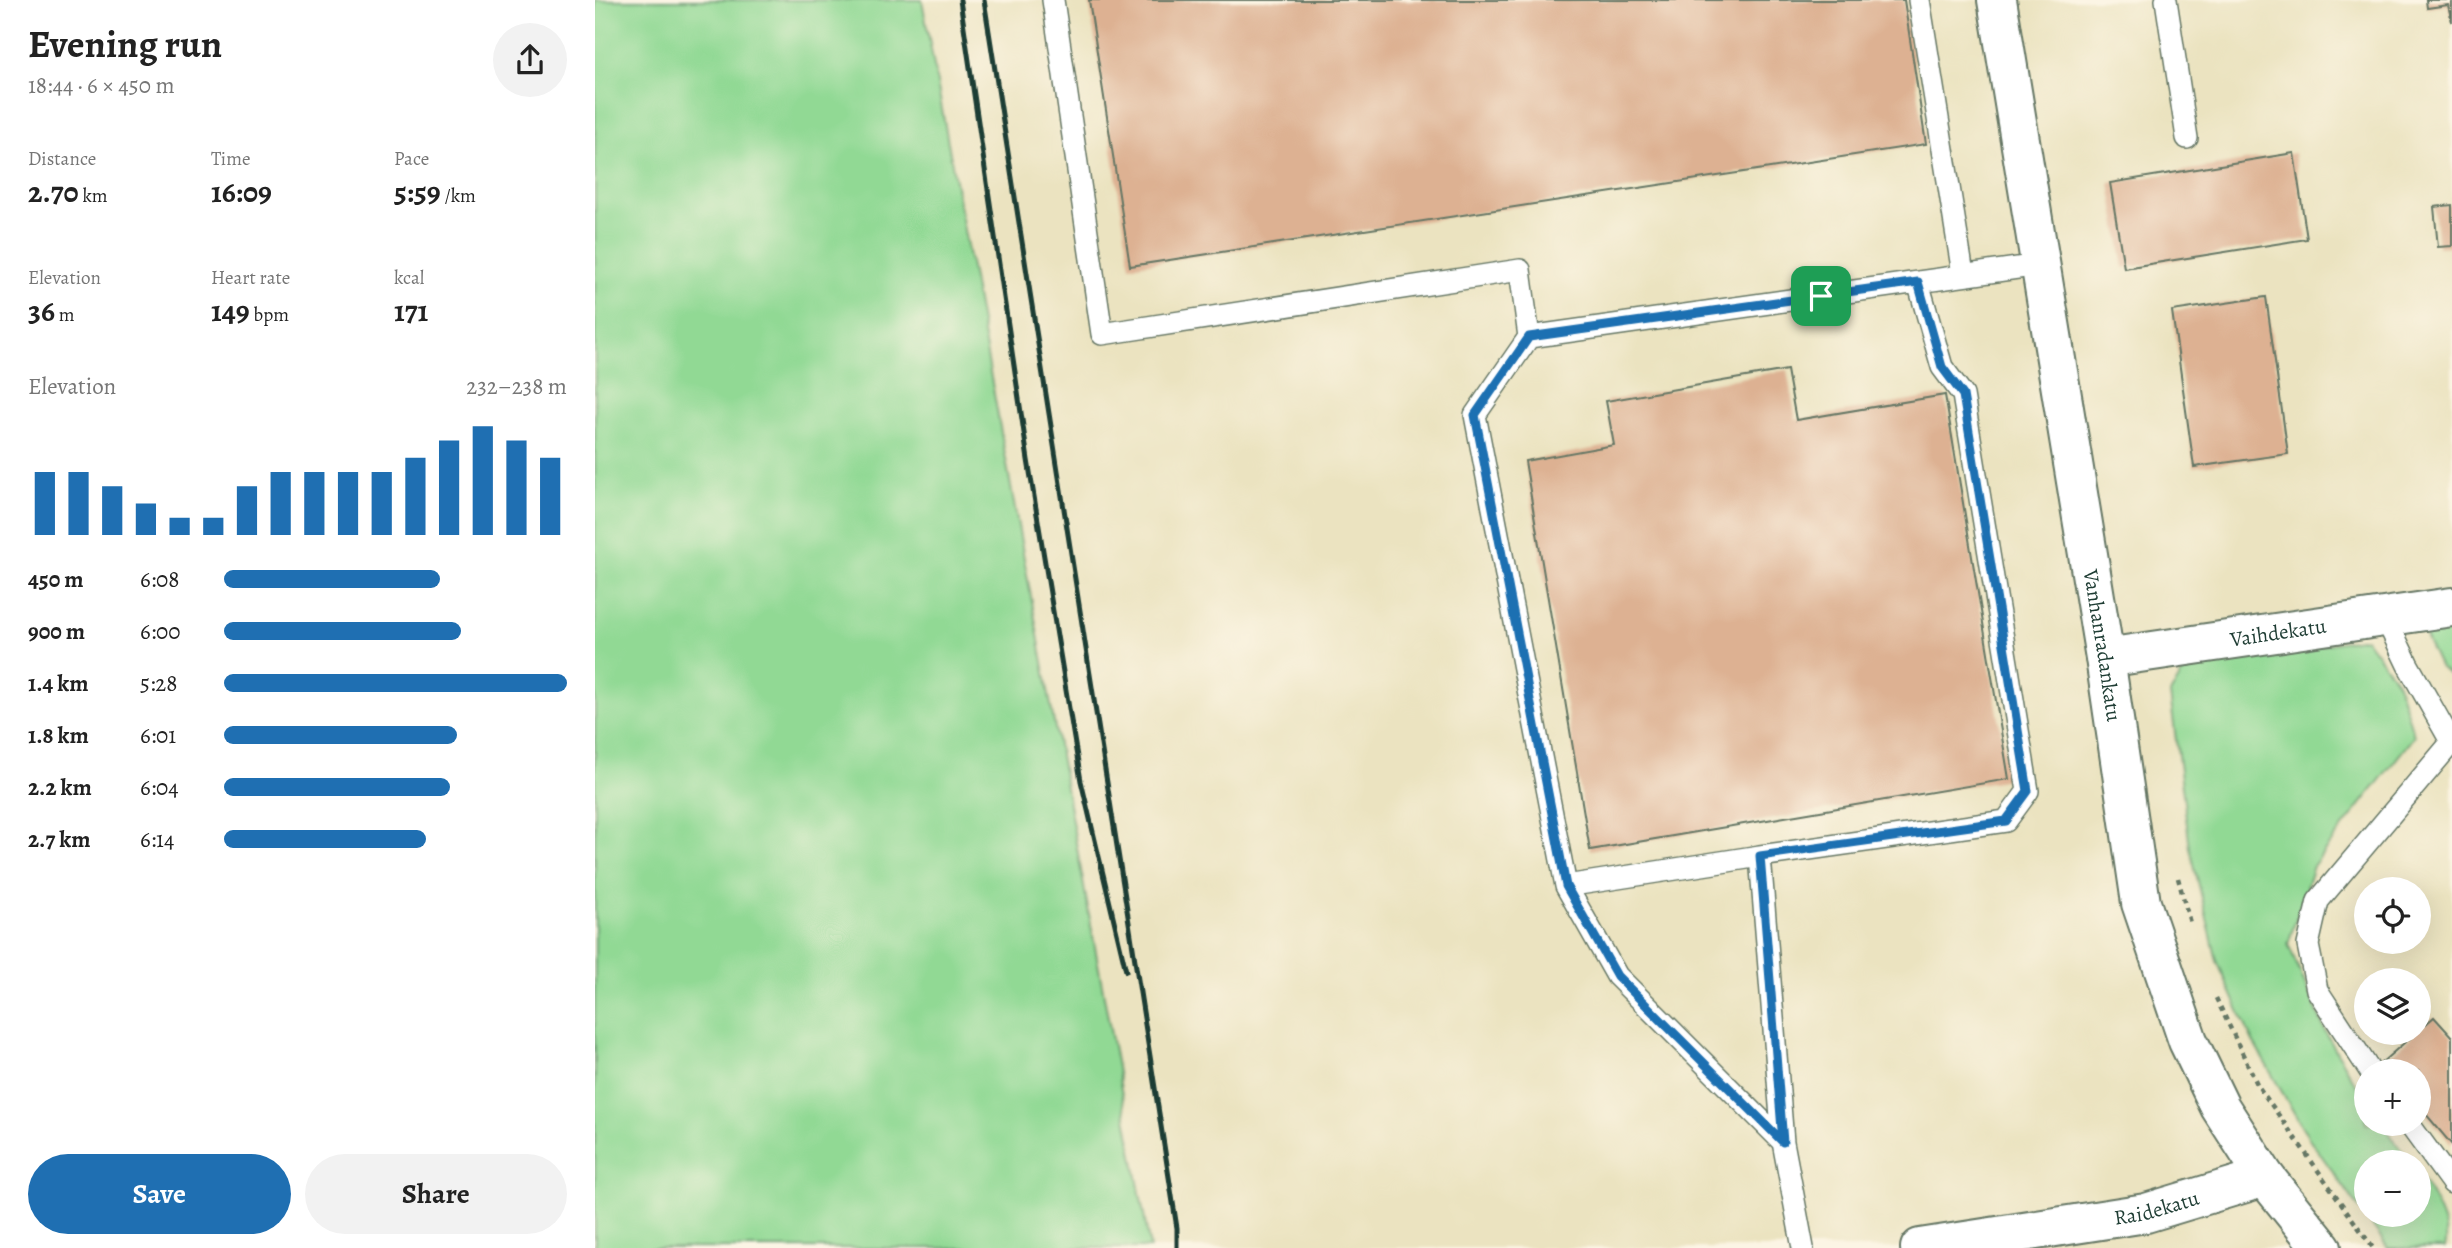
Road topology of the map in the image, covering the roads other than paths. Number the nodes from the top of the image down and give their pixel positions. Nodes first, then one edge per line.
1 (1053, 0) edge
2 (1919, 0) edge
3 (1997, 0) edge
4 (2166, 0) edge
5 (2187, 138) dead end
6 (2039, 265) junction
7 (1962, 274) junction
8 (1918, 282) junction
9 (1529, 337) junction
10 (2452, 607) edge
11 (2385, 617) junction
12 (2105, 657) junction
13 (2451, 743) edge
14 (1760, 856) junction
15 (1566, 886) junction
16 (2362, 1059) edge
17 (2418, 1136) edge
18 (1783, 1142) junction
19 (2265, 1177) junction
20 (2452, 1183) edge
21 (1803, 1248) edge
22 (1920, 1248) edge
23 (2322, 1248) edge

1 - 9 lane
2 - 7 lane
3 - 6 street, Vanhanradankatu
4 - 5 lane
6 - 7 lane
6 - 12 street, Vanhanradankatu
7 - 8 lane
8 - 9 lane
8 - 14 lane
9 - 15 lane
10 - 11 street, Vaihdekatu
11 - 12 street, Vaihdekatu
11 - 13 lane
12 - 19 street, Vanhanradankatu
13 - 16 lane
14 - 15 lane
14 - 18 lane
15 - 18 lane
17 - 20 lane
18 - 21 lane
19 - 22 street, Raidekatu
19 - 23 street, Vanhanradankatu

